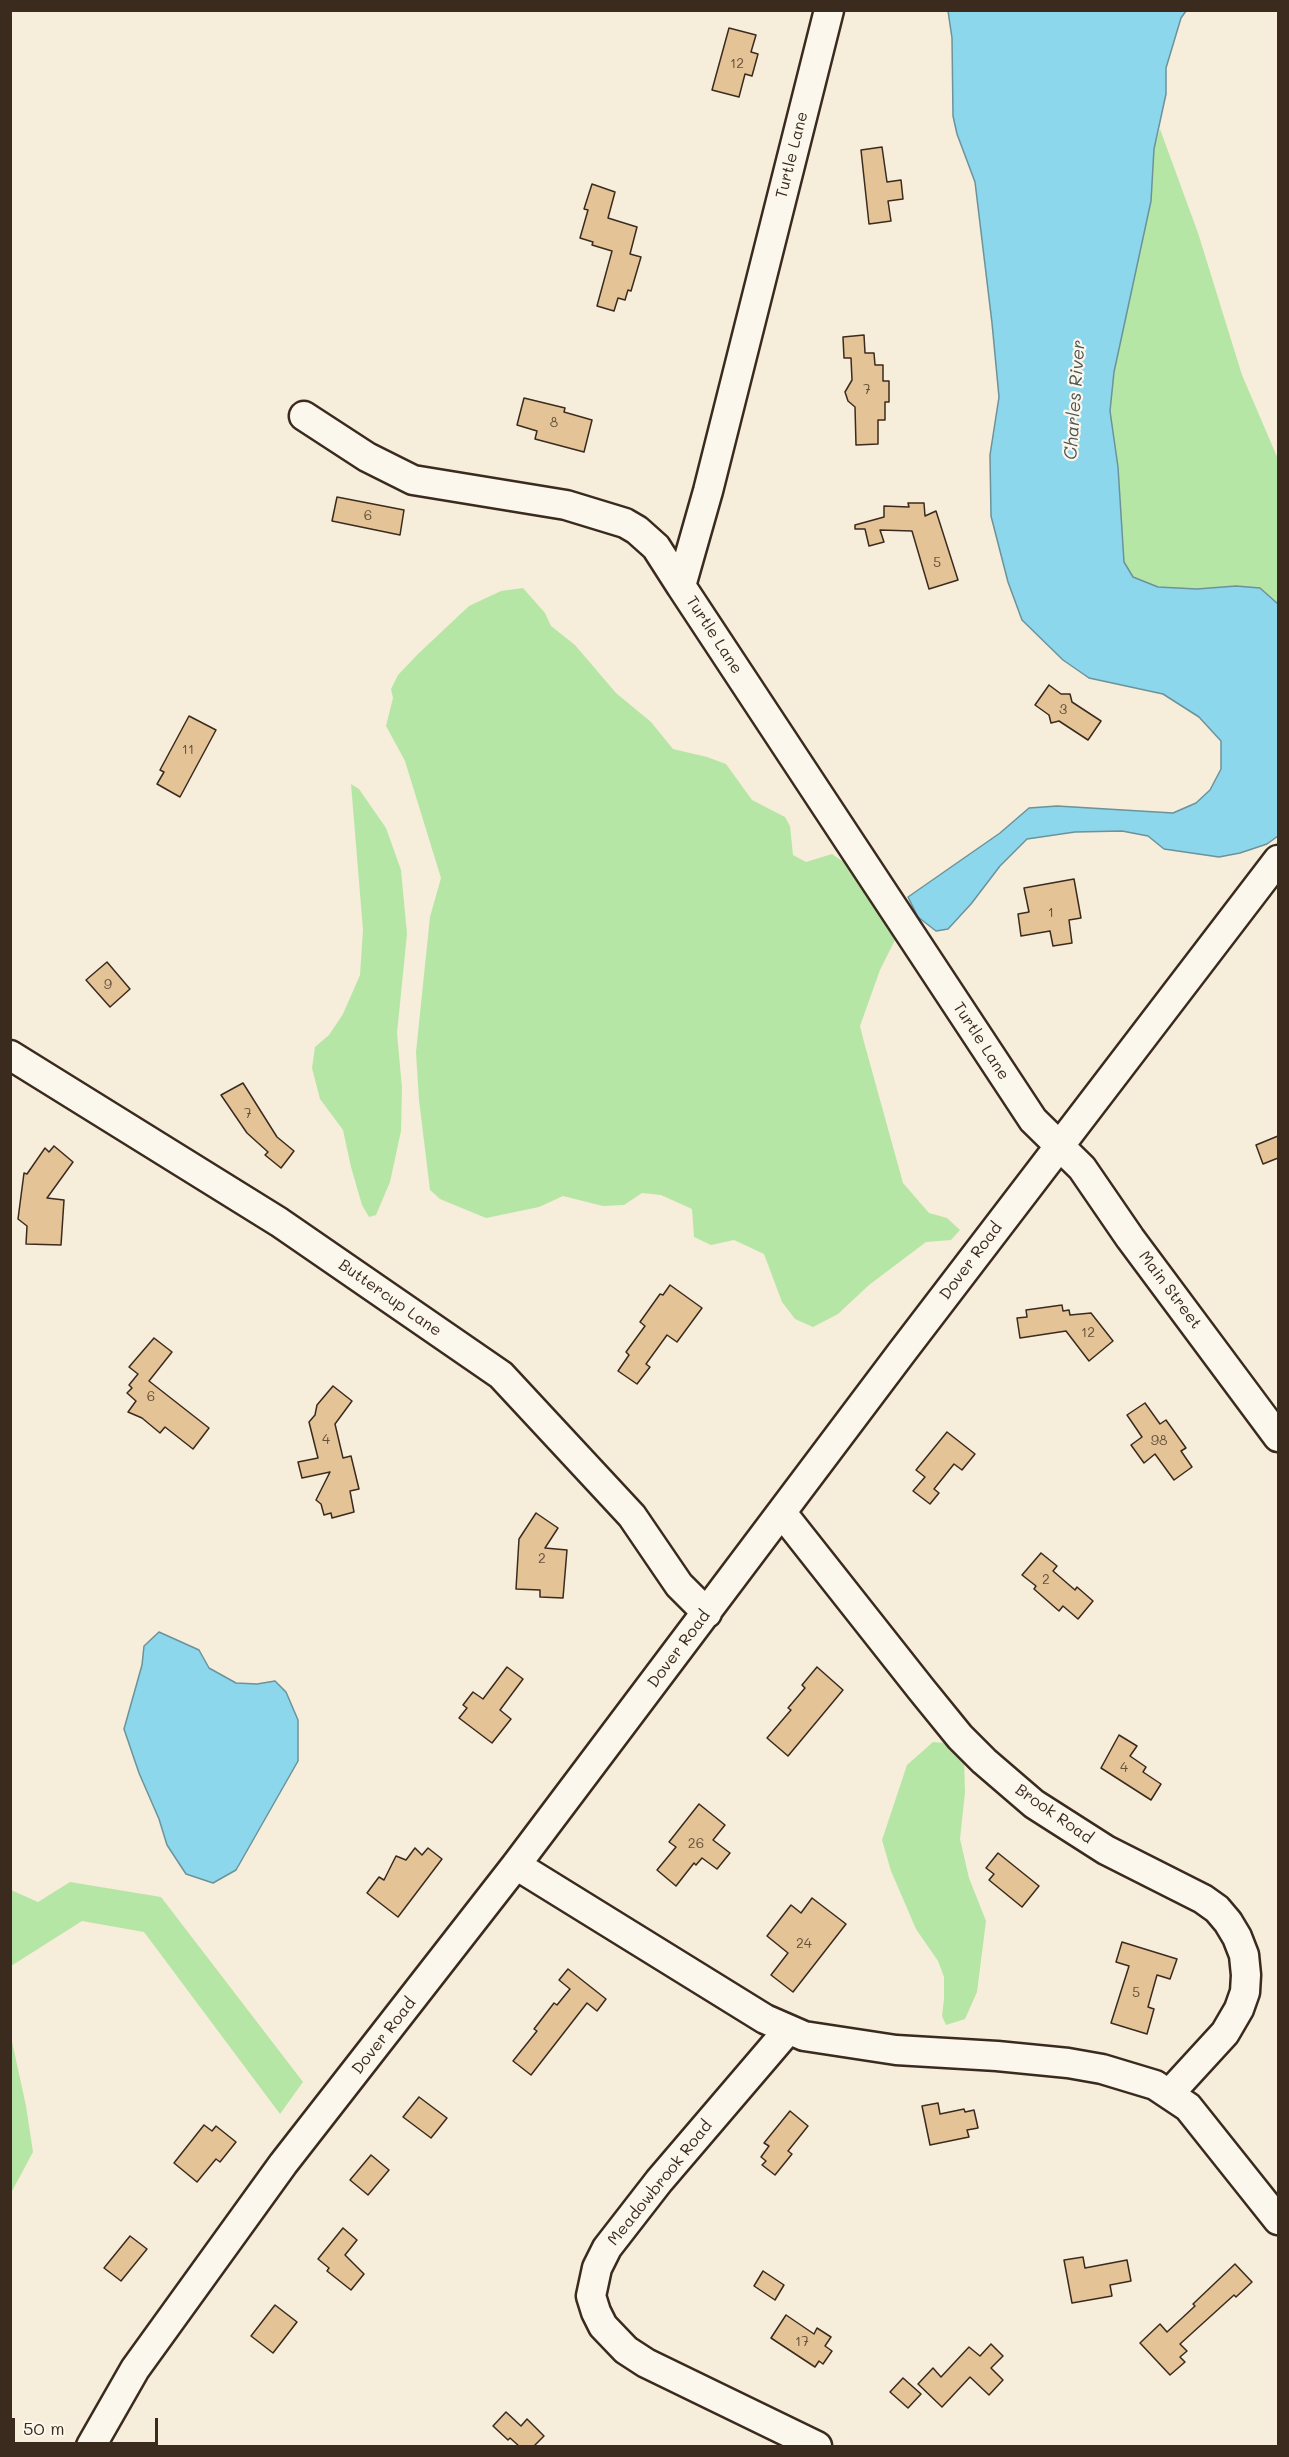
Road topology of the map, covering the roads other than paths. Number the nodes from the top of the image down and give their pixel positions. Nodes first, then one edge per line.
1 (829, 10) edge
2 (304, 416) dead end
3 (681, 586) junction
4 (1278, 860) edge
5 (10, 1055) edge
6 (1058, 1146) junction
7 (1278, 1437) edge
8 (782, 1513) junction
9 (707, 1613) junction
10 (516, 1865) junction
11 (788, 2030) junction
12 (1170, 2093) junction
13 (1278, 2220) edge
14 (91, 2446) edge
15 (817, 2446) edge

1 - 3 street, Turtle Lane
2 - 3 street
3 - 6 street, Turtle Lane
4 - 6 street, Dover Road
5 - 9 street, Buttercup Lane
6 - 7 street, Main Street
6 - 8 street, Dover Road
8 - 9 street, Dover Road
8 - 12 street, Brook Road
9 - 10 street, Dover Road
10 - 11 street
10 - 14 street, Dover Road
11 - 12 street
11 - 15 street, Meadowbrook Road
12 - 13 street

